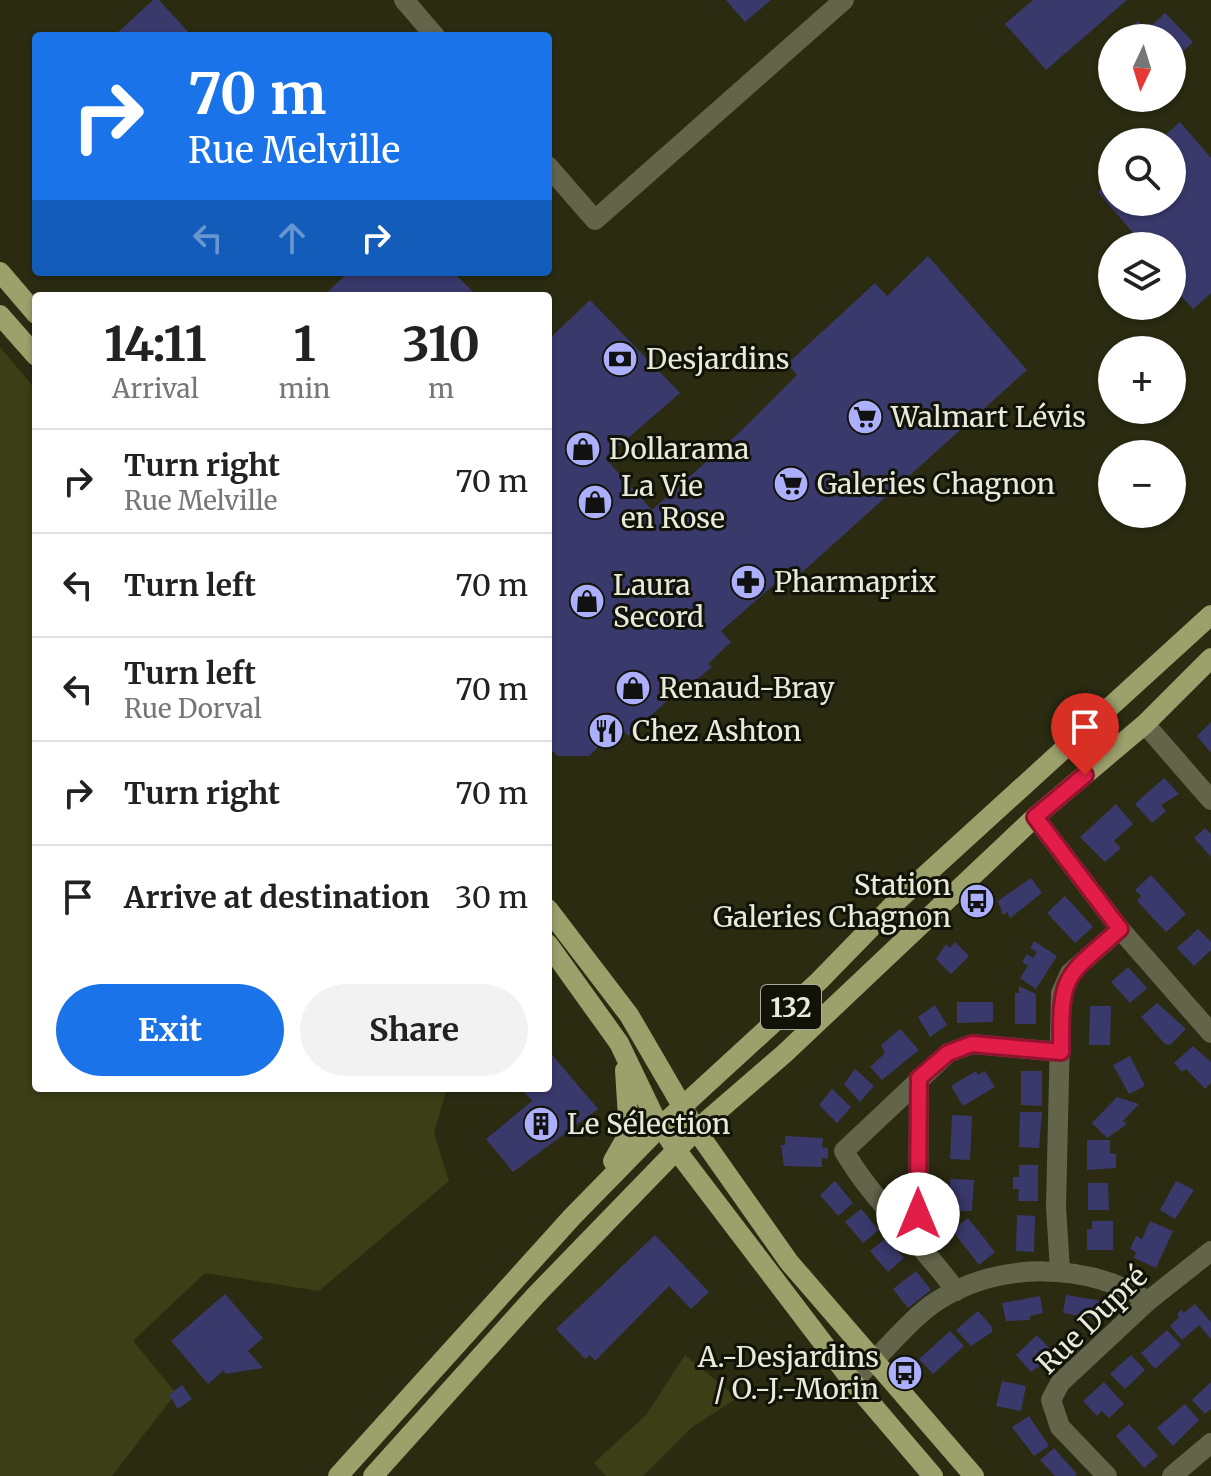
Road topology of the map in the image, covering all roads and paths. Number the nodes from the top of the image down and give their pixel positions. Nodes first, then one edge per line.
1 (404, 0) edge
2 (844, 0) edge
3 (432, 32) edge
4 (552, 171) edge
5 (0, 272) edge
6 (32, 309) edge
7 (0, 315) edge
8 (32, 351) edge
9 (1211, 615) edge
10 (1211, 658) edge
11 (1145, 724) junction
12 (1211, 800) edge
13 (1035, 817) junction
14 (552, 914) edge
15 (1120, 929) junction
16 (552, 950) edge
17 (1211, 1033) edge
18 (619, 1043) junction
19 (1061, 1052) junction
20 (919, 1078) junction
21 (681, 1106) junction
22 (661, 1126) junction
23 (696, 1130) junction
24 (677, 1151) junction
25 (572, 1217) junction
26 (918, 1241) junction
27 (1211, 1251) edge
28 (1060, 1270) junction
29 (956, 1291) junction
30 (1148, 1301) junction
31 (876, 1361) junction
32 (852, 1381) junction
33 (1211, 1443) edge
34 (338, 1476) edge
35 (373, 1476) edge
36 (933, 1476) edge
37 (974, 1476) edge
38 (1107, 1476) edge
39 (1172, 1476) edge

1 - 3 street
2 - 4 street
5 - 6 main road
7 - 8 main road
9 - 21 main road, 132
10 - 11 main road, 132
11 - 12 street
11 - 13 main road, 132
13 - 15 street
13 - 23 main road, 132
14 - 21 main road
15 - 17 street
15 - 19 street
16 - 18 main road
18 - 22 main road
18 - 25 main road
19 - 20 street
19 - 28 street
20 - 26 street
20 - 26 street
21 - 22 main road, 132
21 - 23 main road
22 - 24 main road
22 - 25 main road, 132
23 - 24 main road, 132
23 - 31 main road
24 - 32 main road
24 - 35 main road, 132
25 - 34 main road, 132
26 - 29 street
27 - 30 street, Rue Dupré
28 - 29 street
28 - 30 street
29 - 31 street
30 - 38 street, Rue Dupré
31 - 32 street
31 - 37 main road
32 - 36 main road
33 - 39 street

